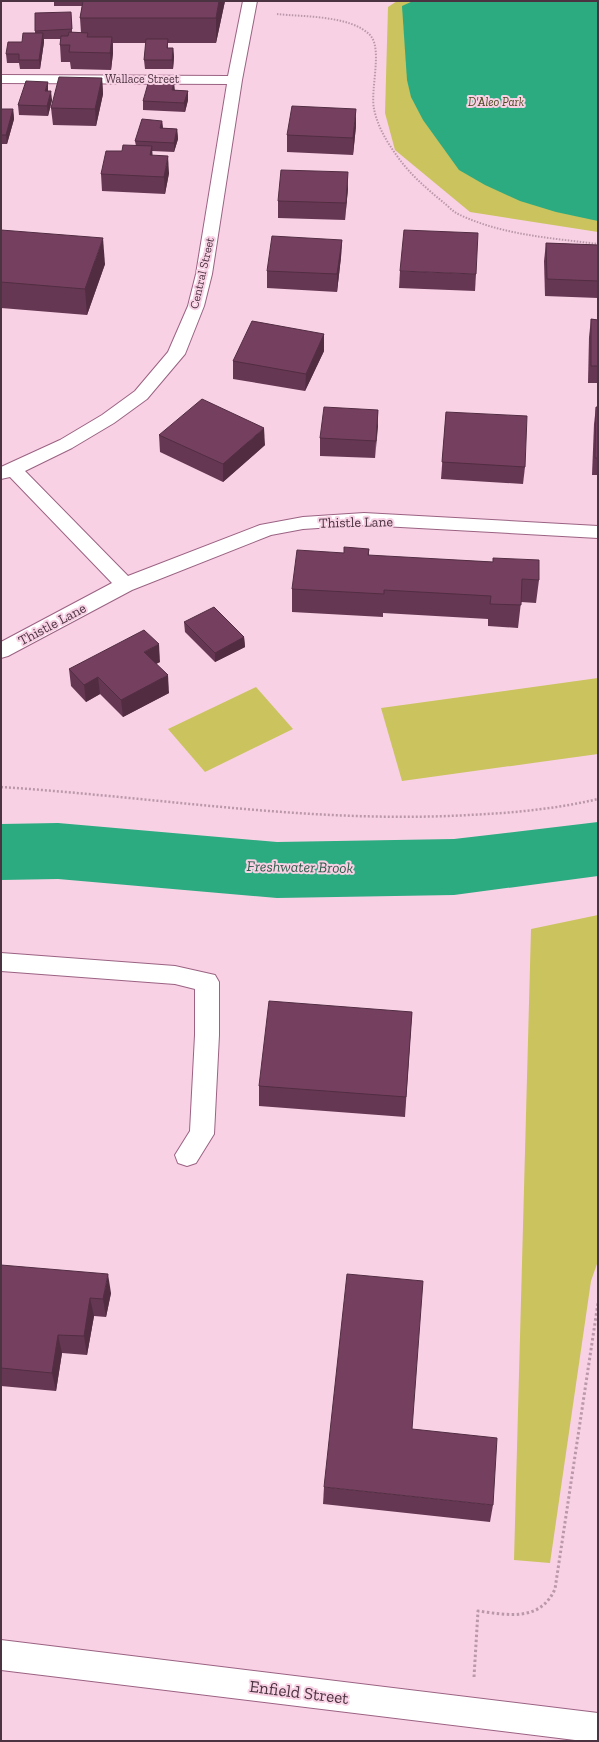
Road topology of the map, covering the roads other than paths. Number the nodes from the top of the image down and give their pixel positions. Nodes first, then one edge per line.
1 (250, 1) edge
2 (1, 79) edge
3 (235, 80) junction
4 (7, 471) edge
5 (598, 532) edge
6 (125, 586) junction
7 (1, 651) edge
8 (1, 962) edge
9 (187, 1155) dead end
10 (1, 1655) edge
11 (598, 1728) edge

1 - 3 street, Central Street
2 - 3 street, Wallace Street
3 - 4 street, Central Street
4 - 6 street
5 - 6 street, Thistle Lane
6 - 7 street, Thistle Lane
8 - 9 street
10 - 11 street, Enfield Street

